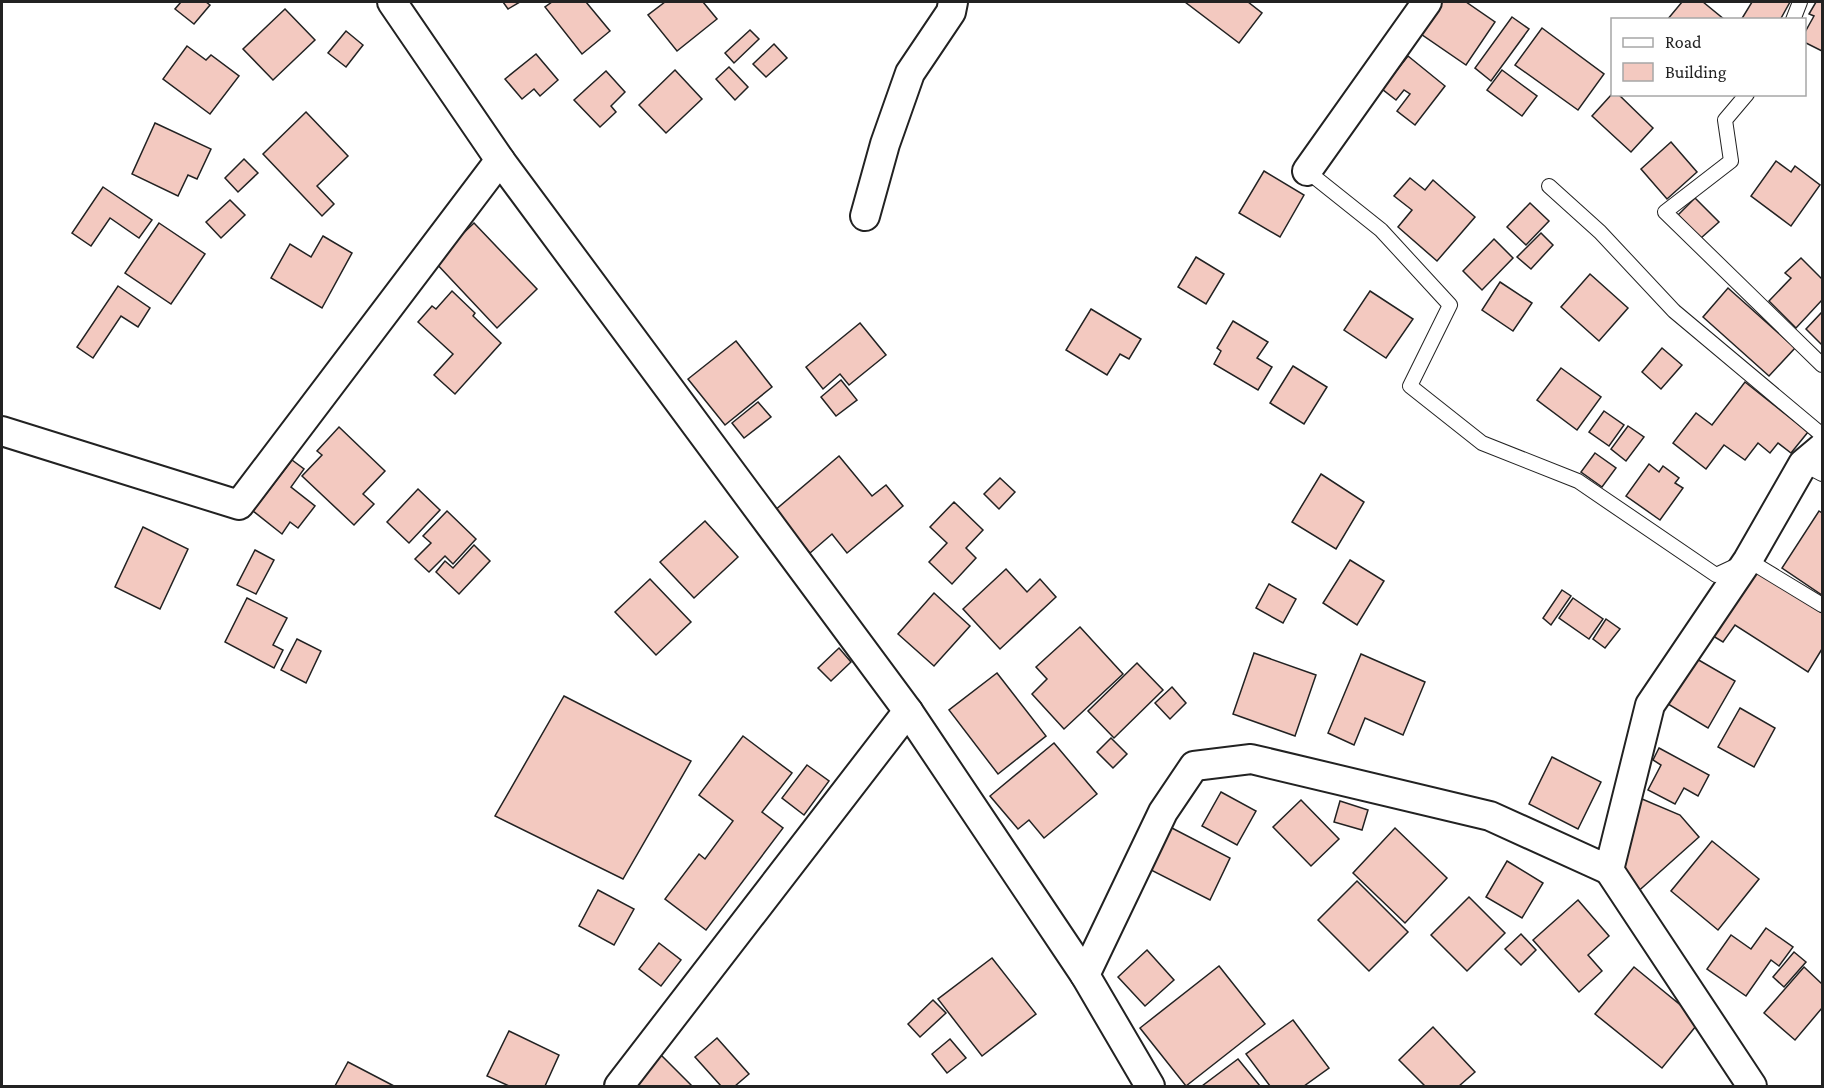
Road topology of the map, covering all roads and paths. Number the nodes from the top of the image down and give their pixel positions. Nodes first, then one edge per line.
1 (392, 2) edge
2 (953, 2) edge
3 (1427, 2) edge
4 (1800, 2) edge
5 (1794, 18) edge
6 (1745, 96) edge
7 (500, 160) junction
8 (1307, 171) joint
9 (1549, 186) dead end
10 (865, 216) dead end
11 (1822, 365) edge
12 (2, 431) edge
13 (1822, 435) edge
14 (1816, 462) edge
15 (1748, 560) junction
16 (1822, 605) edge
17 (908, 711) junction
18 (1609, 870) junction
19 (1085, 975) junction
20 (619, 1086) edge
21 (1149, 1086) edge
22 (1752, 1086) edge

1 - 7 street
2 - 10 street
3 - 8 street
4 - 5 lane
6 - 11 lane
7 - 12 street
7 - 17 street
8 - 15 lane
9 - 13 lane
14 - 15 street
15 - 16 lane
15 - 18 street
17 - 19 street
17 - 20 street
18 - 19 street
18 - 22 street
19 - 21 street

